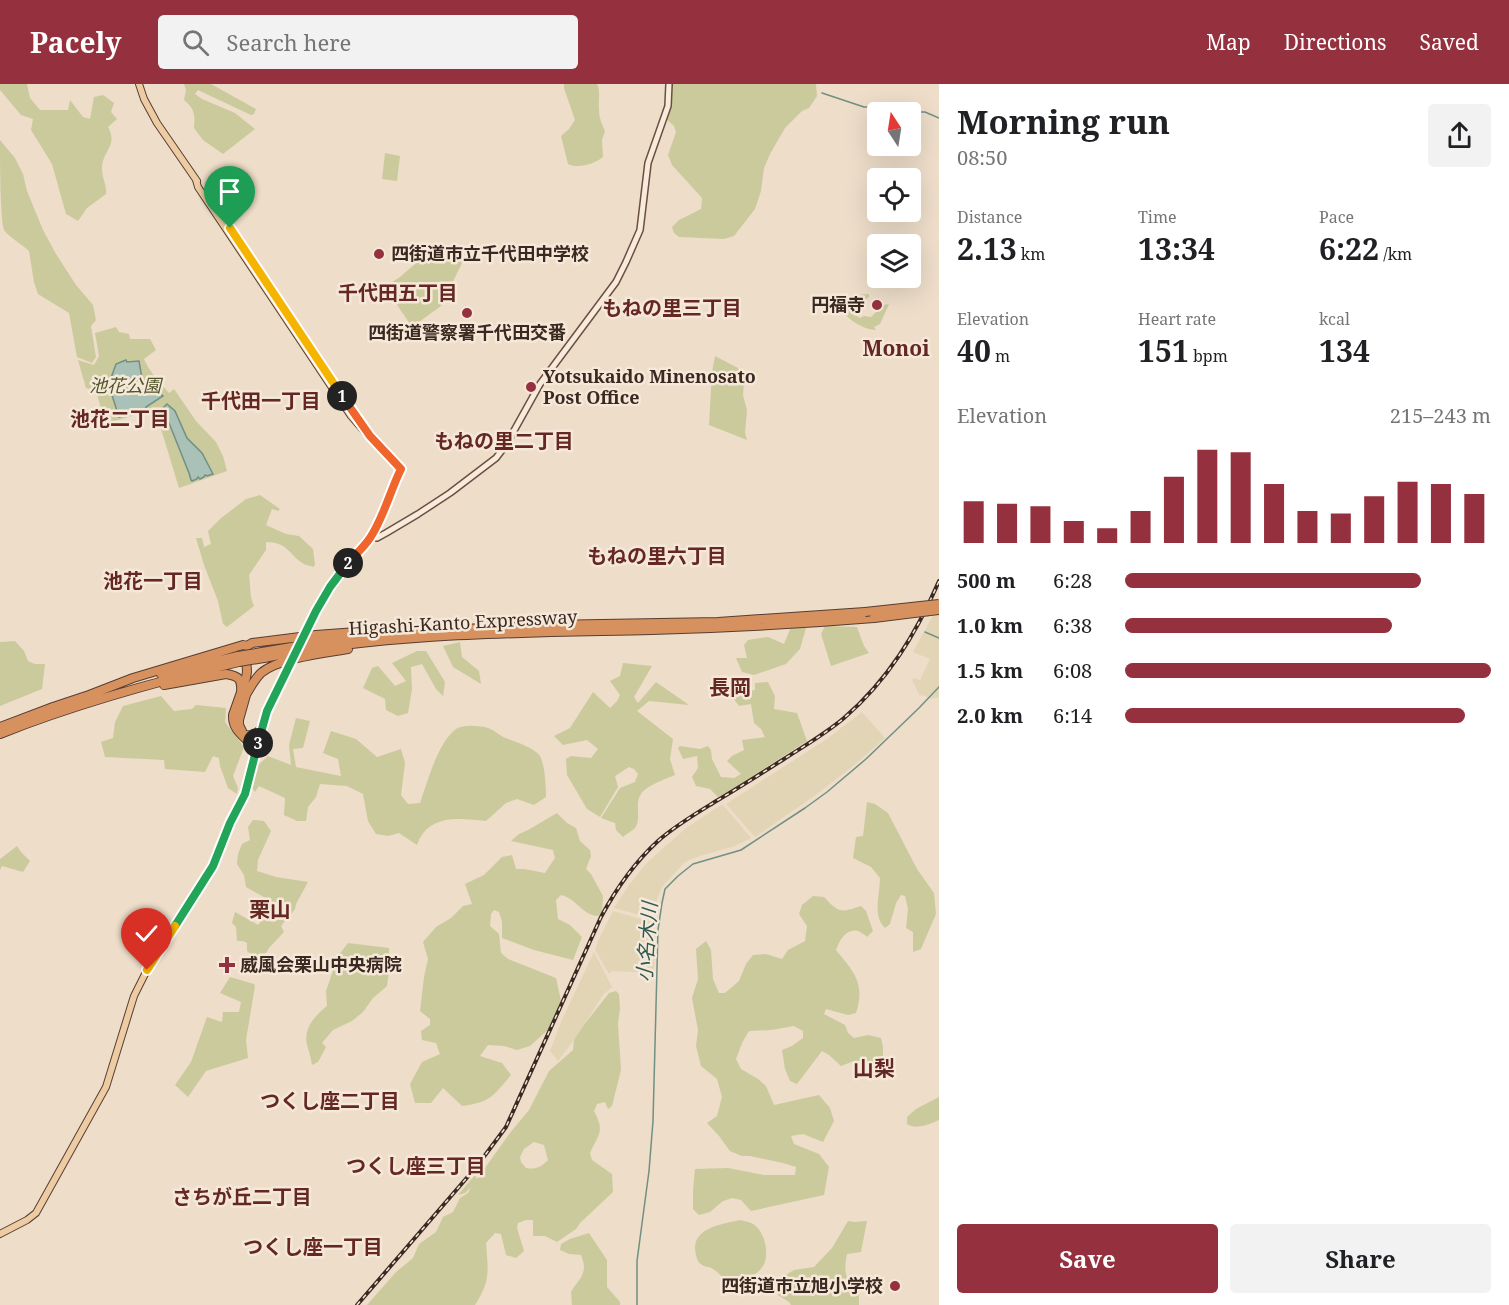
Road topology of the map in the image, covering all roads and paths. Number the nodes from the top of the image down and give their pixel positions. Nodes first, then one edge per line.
1 (140, 84) edge
2 (669, 84) edge
3 (371, 537) junction
4 (939, 604) edge
5 (939, 610) edge
6 (455, 632) junction
7 (420, 634) junction
8 (247, 646) junction
9 (244, 692) junction
10 (88, 699) junction
11 (0, 727) edge
12 (261, 729) junction
13 (0, 734) edge
14 (253, 743) junction
15 (0, 1234) edge

1 - 3 main road
2 - 3 main road
3 - 12 main road, bridge
4 - 6 highway, Higashi-Kanto Expressway, bridge
5 - 6 highway, Higashi-Kanto Expressway, bridge
6 - 7 highway, Higashi-Kanto Expressway
7 - 8 highway
7 - 9 highway
7 - 10 highway, Higashi-Kanto Expressway, bridge
8 - 9 highway
8 - 10 highway
9 - 10 highway
9 - 14 highway
10 - 11 highway, Higashi-Kanto Expressway
10 - 13 highway, Higashi-Kanto Expressway
12 - 14 main road
12 - 14 highway
14 - 15 main road

